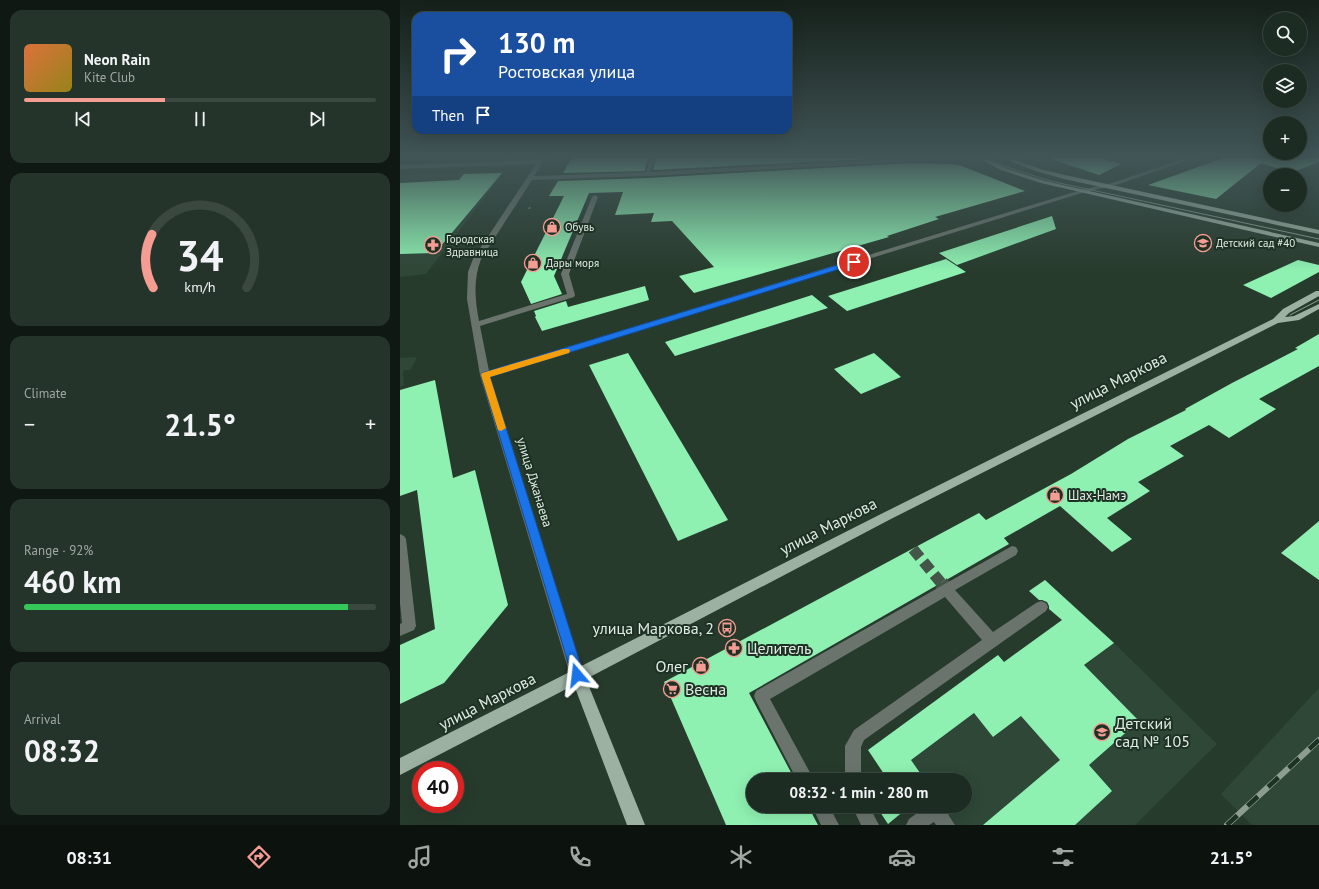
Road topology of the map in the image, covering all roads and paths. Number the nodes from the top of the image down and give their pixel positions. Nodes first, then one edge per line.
1 (518, 194) edge
2 (1072, 194) edge
3 (1098, 194) edge
4 (1145, 194) edge
5 (595, 197) dead end
6 (1319, 232) edge
7 (1319, 245) edge
8 (1319, 293) edge
9 (1319, 306) edge
10 (1276, 321) junction
11 (476, 325) junction
12 (485, 375) junction
13 (400, 539) edge
14 (1012, 551) dead end
15 (946, 589) junction
16 (1041, 607) dead end
17 (400, 630) edge
18 (992, 641) junction
19 (577, 675) junction
20 (400, 766) edge
21 (802, 773) edge
22 (853, 773) edge
23 (824, 813) edge
24 (864, 813) edge
25 (946, 820) edge
26 (636, 825) edge
27 (830, 825) edge
28 (870, 825) edge
29 (915, 825) edge

1 - 11 street, улица Джанаева
2 - 12 street
3 - 7 main road
4 - 6 main road
5 - 11 street
8 - 10 main road, улица Маркова
9 - 10 main road, улица Маркова
10 - 19 main road, улица Маркова
11 - 12 street, улица Джанаева
12 - 19 street, улица Джанаева
13 - 17 street
14 - 15 street
15 - 18 street
15 - 21 street
16 - 18 street
18 - 22 street
19 - 20 main road, улица Маркова
19 - 26 main road, улица Джанаева
23 - 27 street
24 - 28 street
25 - 29 street

